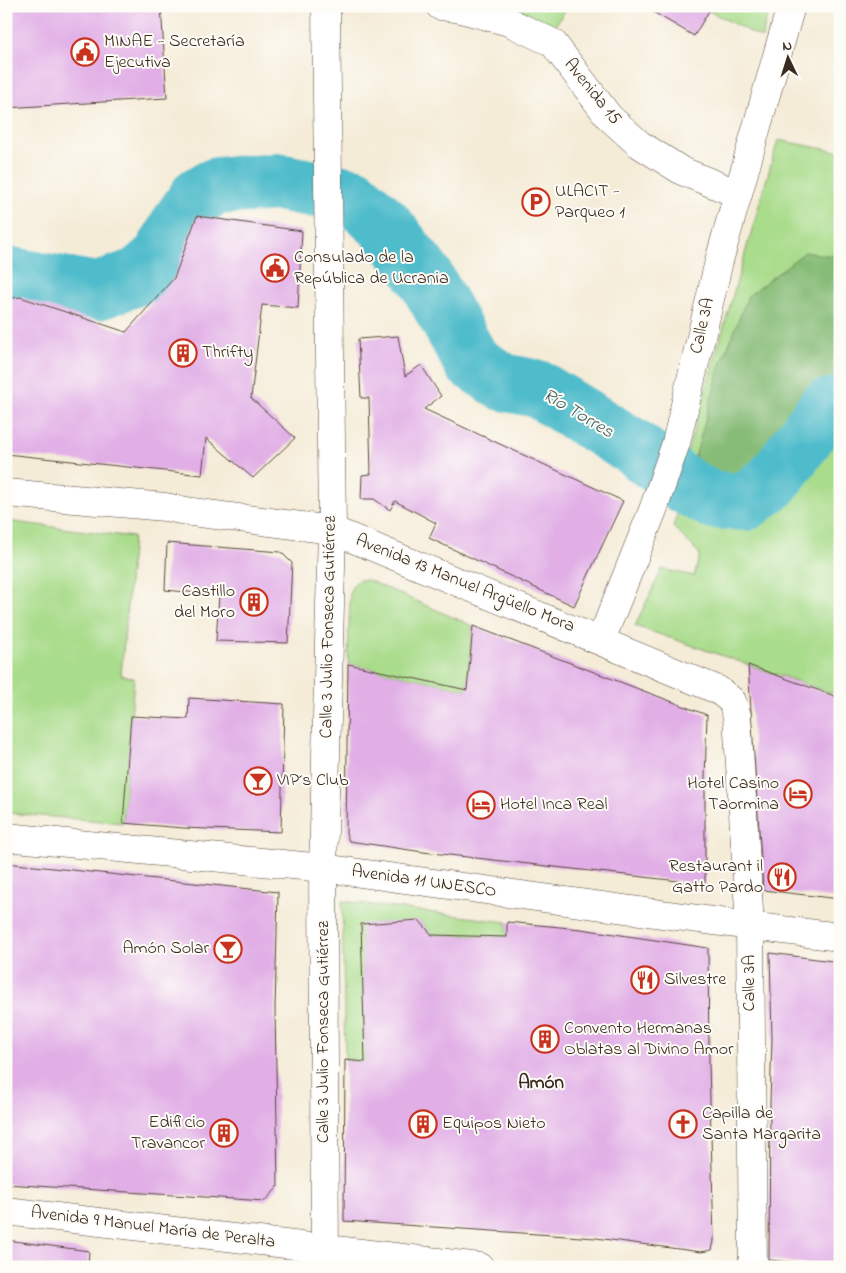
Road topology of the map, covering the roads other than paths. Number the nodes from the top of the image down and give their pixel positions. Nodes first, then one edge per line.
1 (326, 6) edge
2 (791, 6) edge
3 (455, 7) edge
4 (738, 194) junction
5 (6, 493) edge
6 (332, 530) junction
7 (601, 640) junction
8 (732, 701) joint
9 (6, 837) edge
10 (323, 868) junction
11 (750, 926) junction
12 (840, 937) edge
13 (6, 1211) edge
14 (325, 1258) edge
15 (480, 1267) edge
16 (753, 1267) edge

1 - 6 street, Calle 3 Julio Fonseca Gutiérrez
2 - 4 street, Calle 3A
3 - 4 street, Avenida 15
4 - 7 street, Calle 3A
5 - 6 street, Avenida 13 Manuel Argüello Mora
6 - 7 street, Avenida 13 Manuel Argüello Mora
6 - 10 street, Calle 3 Julio Fonseca Gutiérrez
7 - 8 street, Avenida 13 Manuel Argüello Mora
8 - 11 street, Calle 3A
9 - 10 street, Avenida 11 UNESCO
10 - 11 street, Avenida 11 UNESCO
10 - 14 street, Calle 3 Julio Fonseca Gutiérrez
11 - 12 street, Avenida 11 UNESCO
11 - 16 street, Calle 3A
13 - 14 street, Avenida 9 Manuel María de Peralta
14 - 15 street, Avenida 9 Manuel María de Peralta

